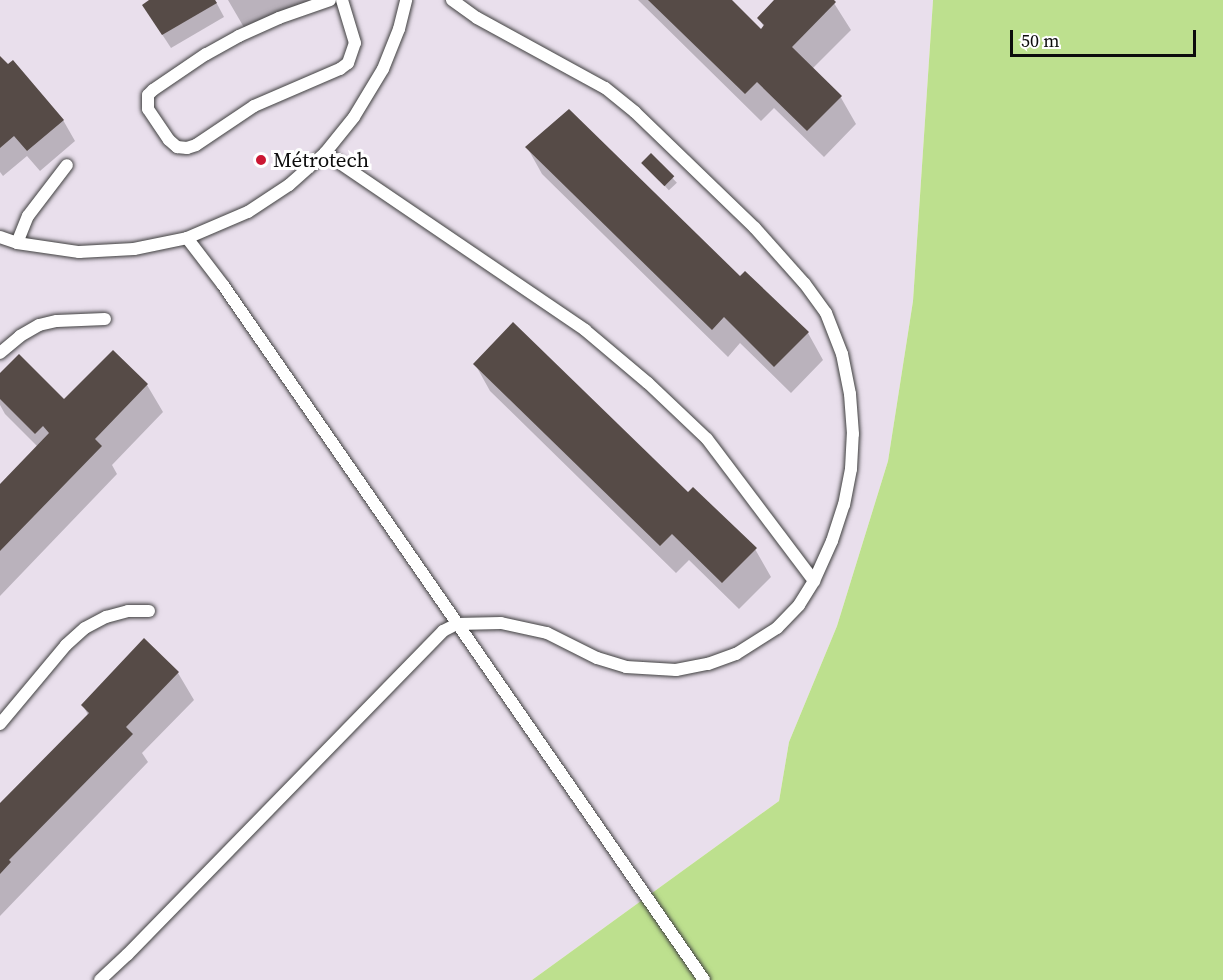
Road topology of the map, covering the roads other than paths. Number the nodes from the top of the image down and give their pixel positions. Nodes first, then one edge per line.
1 (330, 0) edge
2 (342, 0) edge
3 (406, 0) edge
4 (452, 0) edge
5 (325, 153) junction
6 (67, 165) dead end
7 (0, 237) edge
8 (187, 238) junction
9 (17, 243) junction
10 (105, 319) dead end
11 (0, 353) edge
12 (814, 581) junction
13 (149, 611) dead end
14 (457, 624) junction
15 (0, 724) edge
16 (100, 980) edge
17 (704, 980) edge

1 - 2 lane
3 - 5 lane
4 - 12 lane
5 - 8 lane
5 - 12 lane
6 - 9 lane
7 - 9 lane
8 - 9 lane
8 - 14 lane
10 - 11 lane
12 - 14 lane
13 - 15 lane
14 - 16 lane
14 - 17 lane

